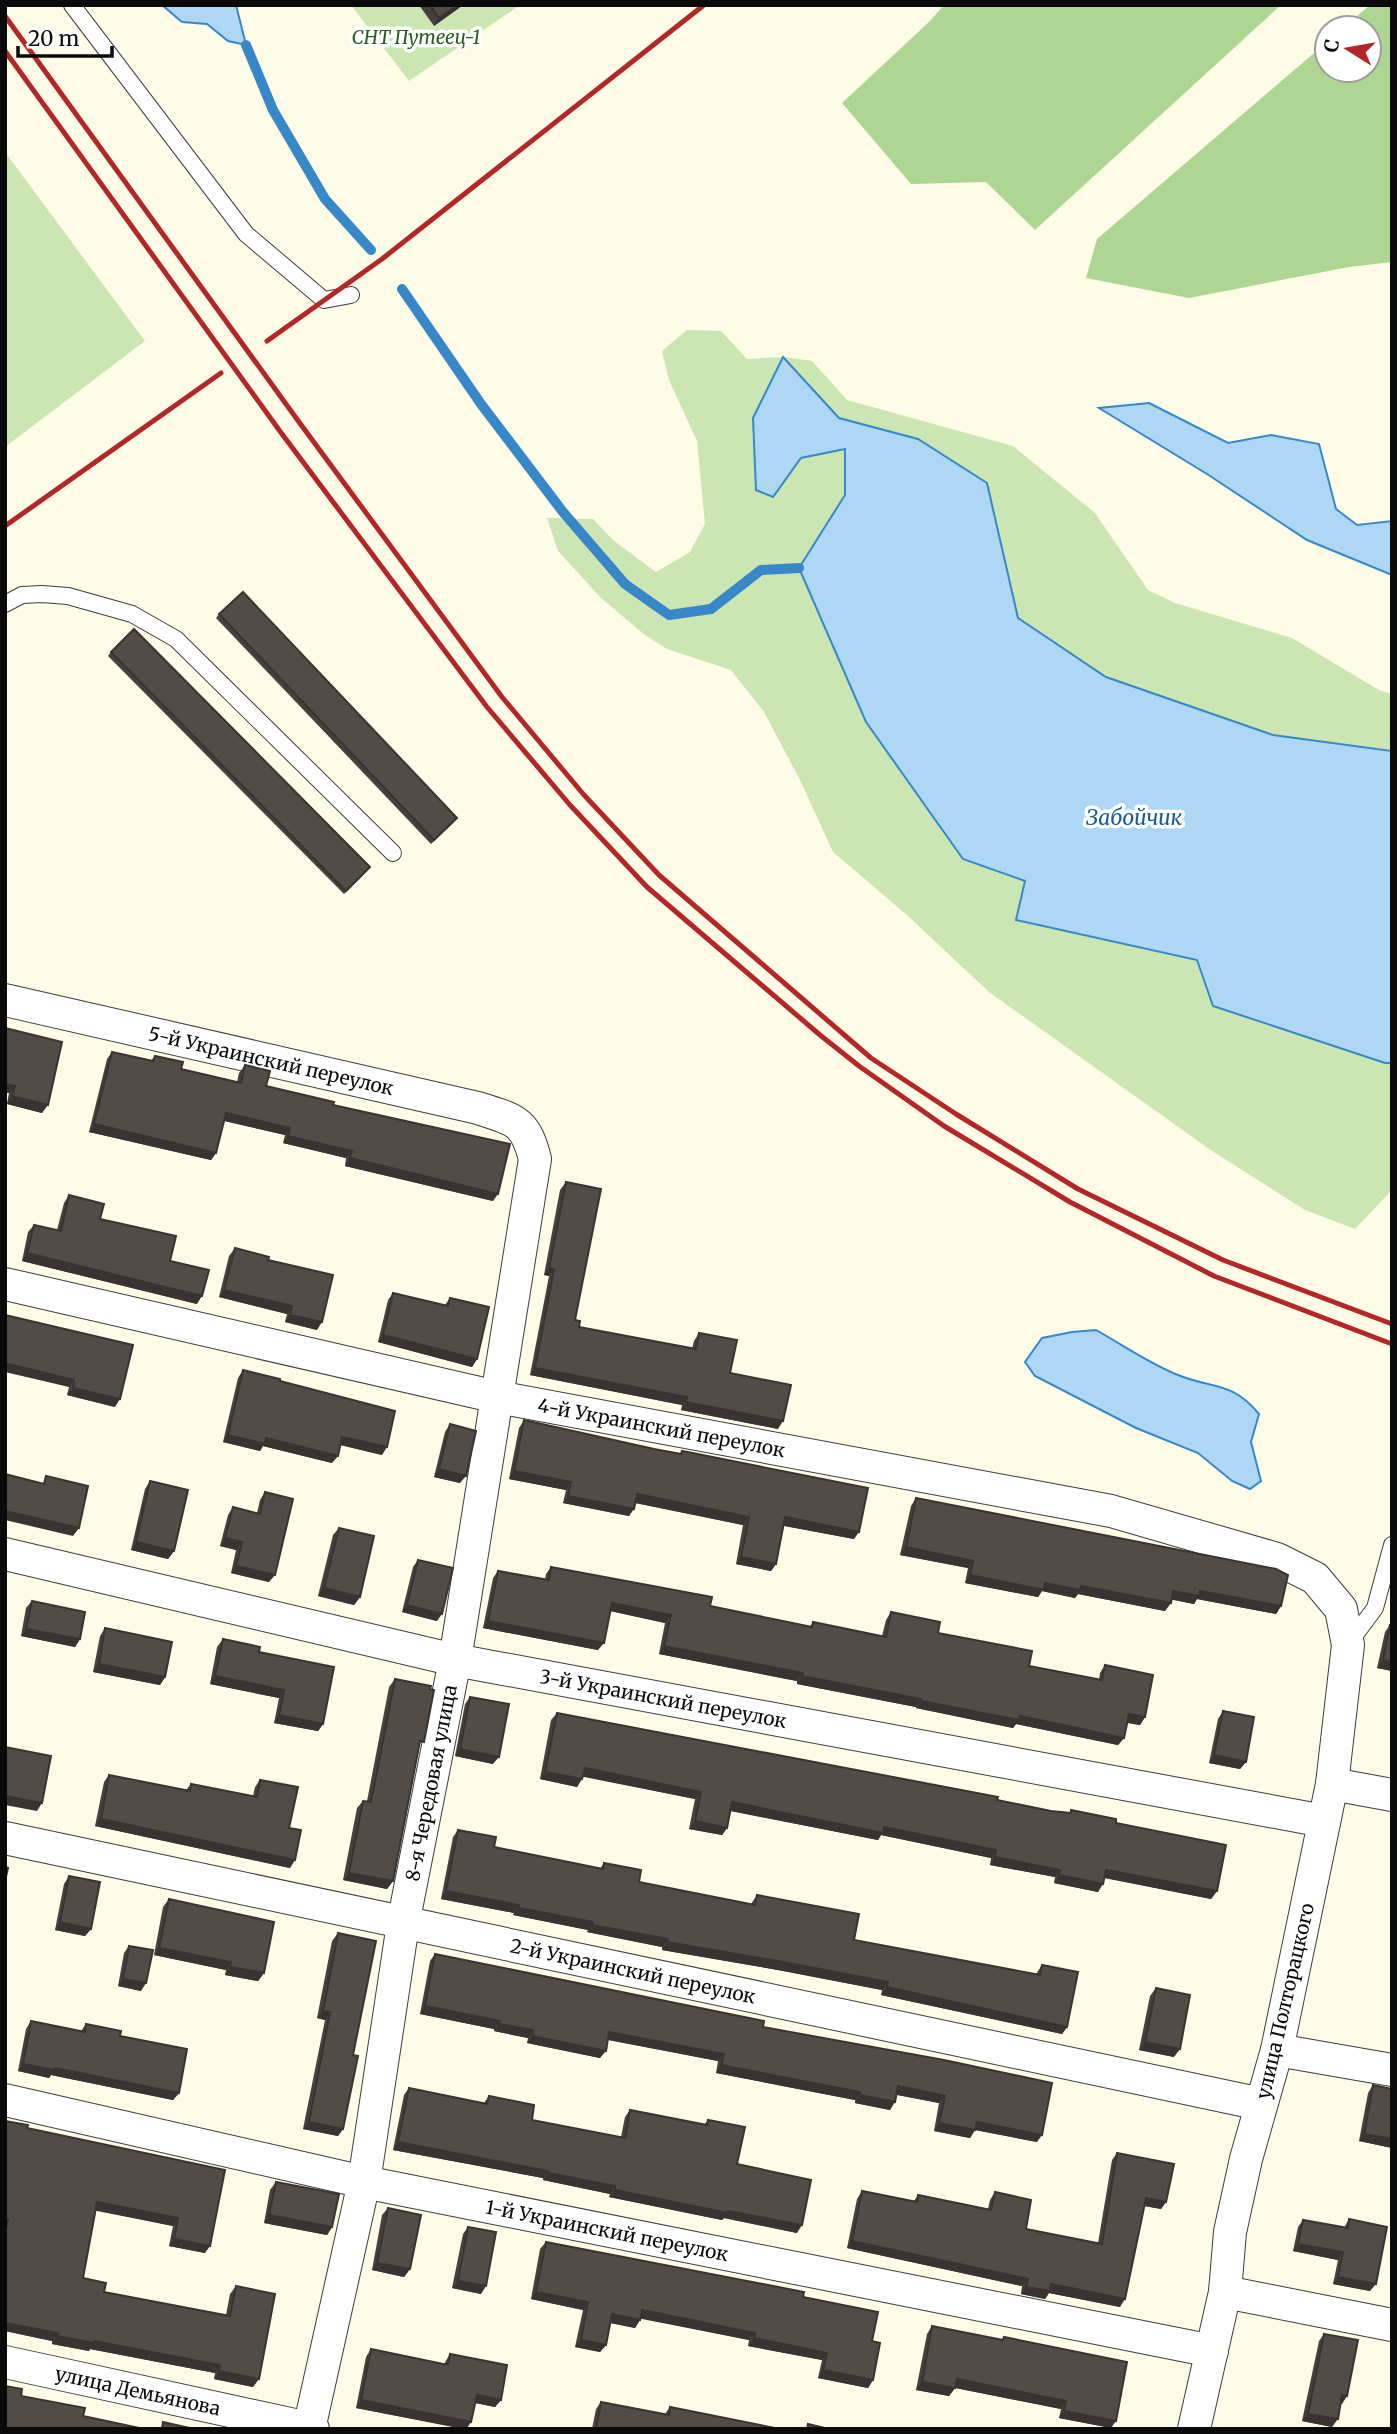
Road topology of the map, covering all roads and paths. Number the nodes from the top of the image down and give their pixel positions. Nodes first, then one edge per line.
1 (72, 5) edge
2 (351, 295) dead end
3 (5, 604) edge
4 (393, 853) dead end
5 (5, 1000) edge
6 (529, 1136) joint
7 (5, 1284) edge
8 (497, 1397) junction
9 (1392, 1545) edge
10 (5, 1554) edge
11 (1315, 1578) joint
12 (1348, 1645) junction
13 (455, 1660) junction
14 (1332, 1784) junction
15 (1392, 1795) edge
16 (1324, 1821) junction
17 (5, 1838) edge
18 (403, 1924) junction
19 (1277, 2050) junction
20 (1392, 2070) edge
21 (5, 2100) edge
22 (1261, 2104) junction
23 (364, 2182) junction
24 (1225, 2292) junction
25 (1392, 2325) edge
26 (1212, 2351) junction
27 (5, 2362) edge
28 (311, 2429) edge
29 (1195, 2429) edge

1 - 2 lane
3 - 4 lane
5 - 6 street, 5-й Украинский переулок
6 - 8 street, 8-я Чередовая улица
7 - 8 street, 4-й Украинский переулок
8 - 11 street, 4-й Украинский переулок
8 - 13 street, 8-я Чередовая улица
9 - 12 lane
10 - 13 street, 3-й Украинский переулок
11 - 12 street, улица Полторацкого
12 - 14 street, улица Полторацкого
13 - 16 street, 3-й Украинский переулок
13 - 18 street, 8-я Чередовая улица
14 - 15 street
14 - 16 street, улица Полторацкого
16 - 19 street, улица Полторацкого
17 - 18 street, 2-й Украинский переулок
18 - 22 street, 2-й Украинский переулок
18 - 23 street, 8-я Чередовая улица
19 - 20 street
19 - 22 street, улица Полторацкого
21 - 23 street, 1-й Украинский переулок
22 - 24 street, улица Полторацкого
23 - 26 street, 1-й Украинский переулок
23 - 28 street, 8-я Чередовая улица
24 - 25 street
24 - 26 street, улица Полторацкого
26 - 29 street, улица Полторацкого
27 - 28 street, улица Демьянова

